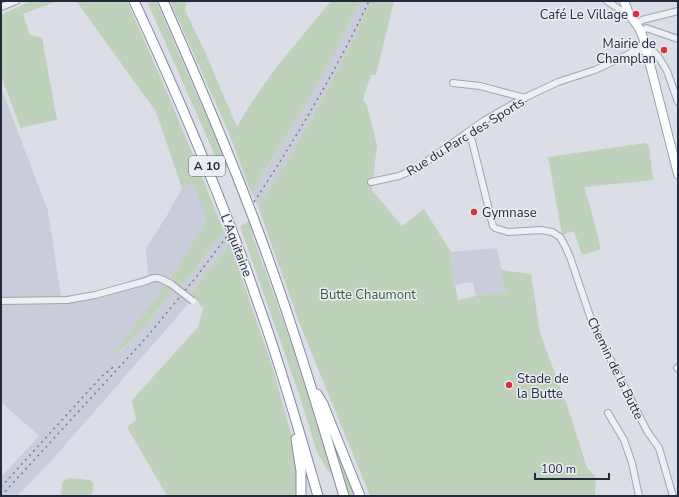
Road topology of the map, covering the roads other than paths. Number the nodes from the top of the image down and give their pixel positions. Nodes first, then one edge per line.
1 (16, 1) edge
2 (134, 1) edge
3 (163, 1) edge
4 (607, 1) edge
5 (624, 1) edge
6 (1, 7) edge
7 (678, 11) edge
8 (629, 14) junction
9 (639, 22) junction
10 (644, 30) junction
11 (678, 39) edge
12 (645, 47) junction
13 (453, 83) dead end
14 (525, 98) junction
15 (678, 102) edge
16 (468, 133) junction
17 (678, 174) edge
18 (371, 182) dead end
19 (1, 301) edge
20 (193, 301) dead end
21 (311, 384) junction
22 (293, 408) junction
23 (608, 413) dead end
24 (354, 479) junction
25 (301, 496) edge
26 (318, 496) edge
27 (344, 496) edge
28 (360, 496) edge
29 (365, 496) edge
30 (640, 496) edge
31 (674, 496) edge

1 - 6 street
2 - 22 highway, L'Aquitaine / A 10
3 - 21 highway, L'Aquitaine / A 10
4 - 8 street
5 - 8 main road
7 - 9 street
8 - 9 main road
9 - 10 main road
10 - 11 street
10 - 12 main road
12 - 14 street, Rue du Parc des Sports
12 - 15 street
12 - 17 main road
13 - 14 street
14 - 16 street, Rue du Parc des Sports
16 - 18 street, Rue du Parc des Sports
16 - 31 street, Chemin de la Butte
19 - 20 street, bridge
21 - 24 highway
21 - 27 highway, L'Aquitaine / A 10
22 - 25 highway
22 - 26 highway, L'Aquitaine / A 10
23 - 30 street
24 - 28 highway
24 - 29 highway

